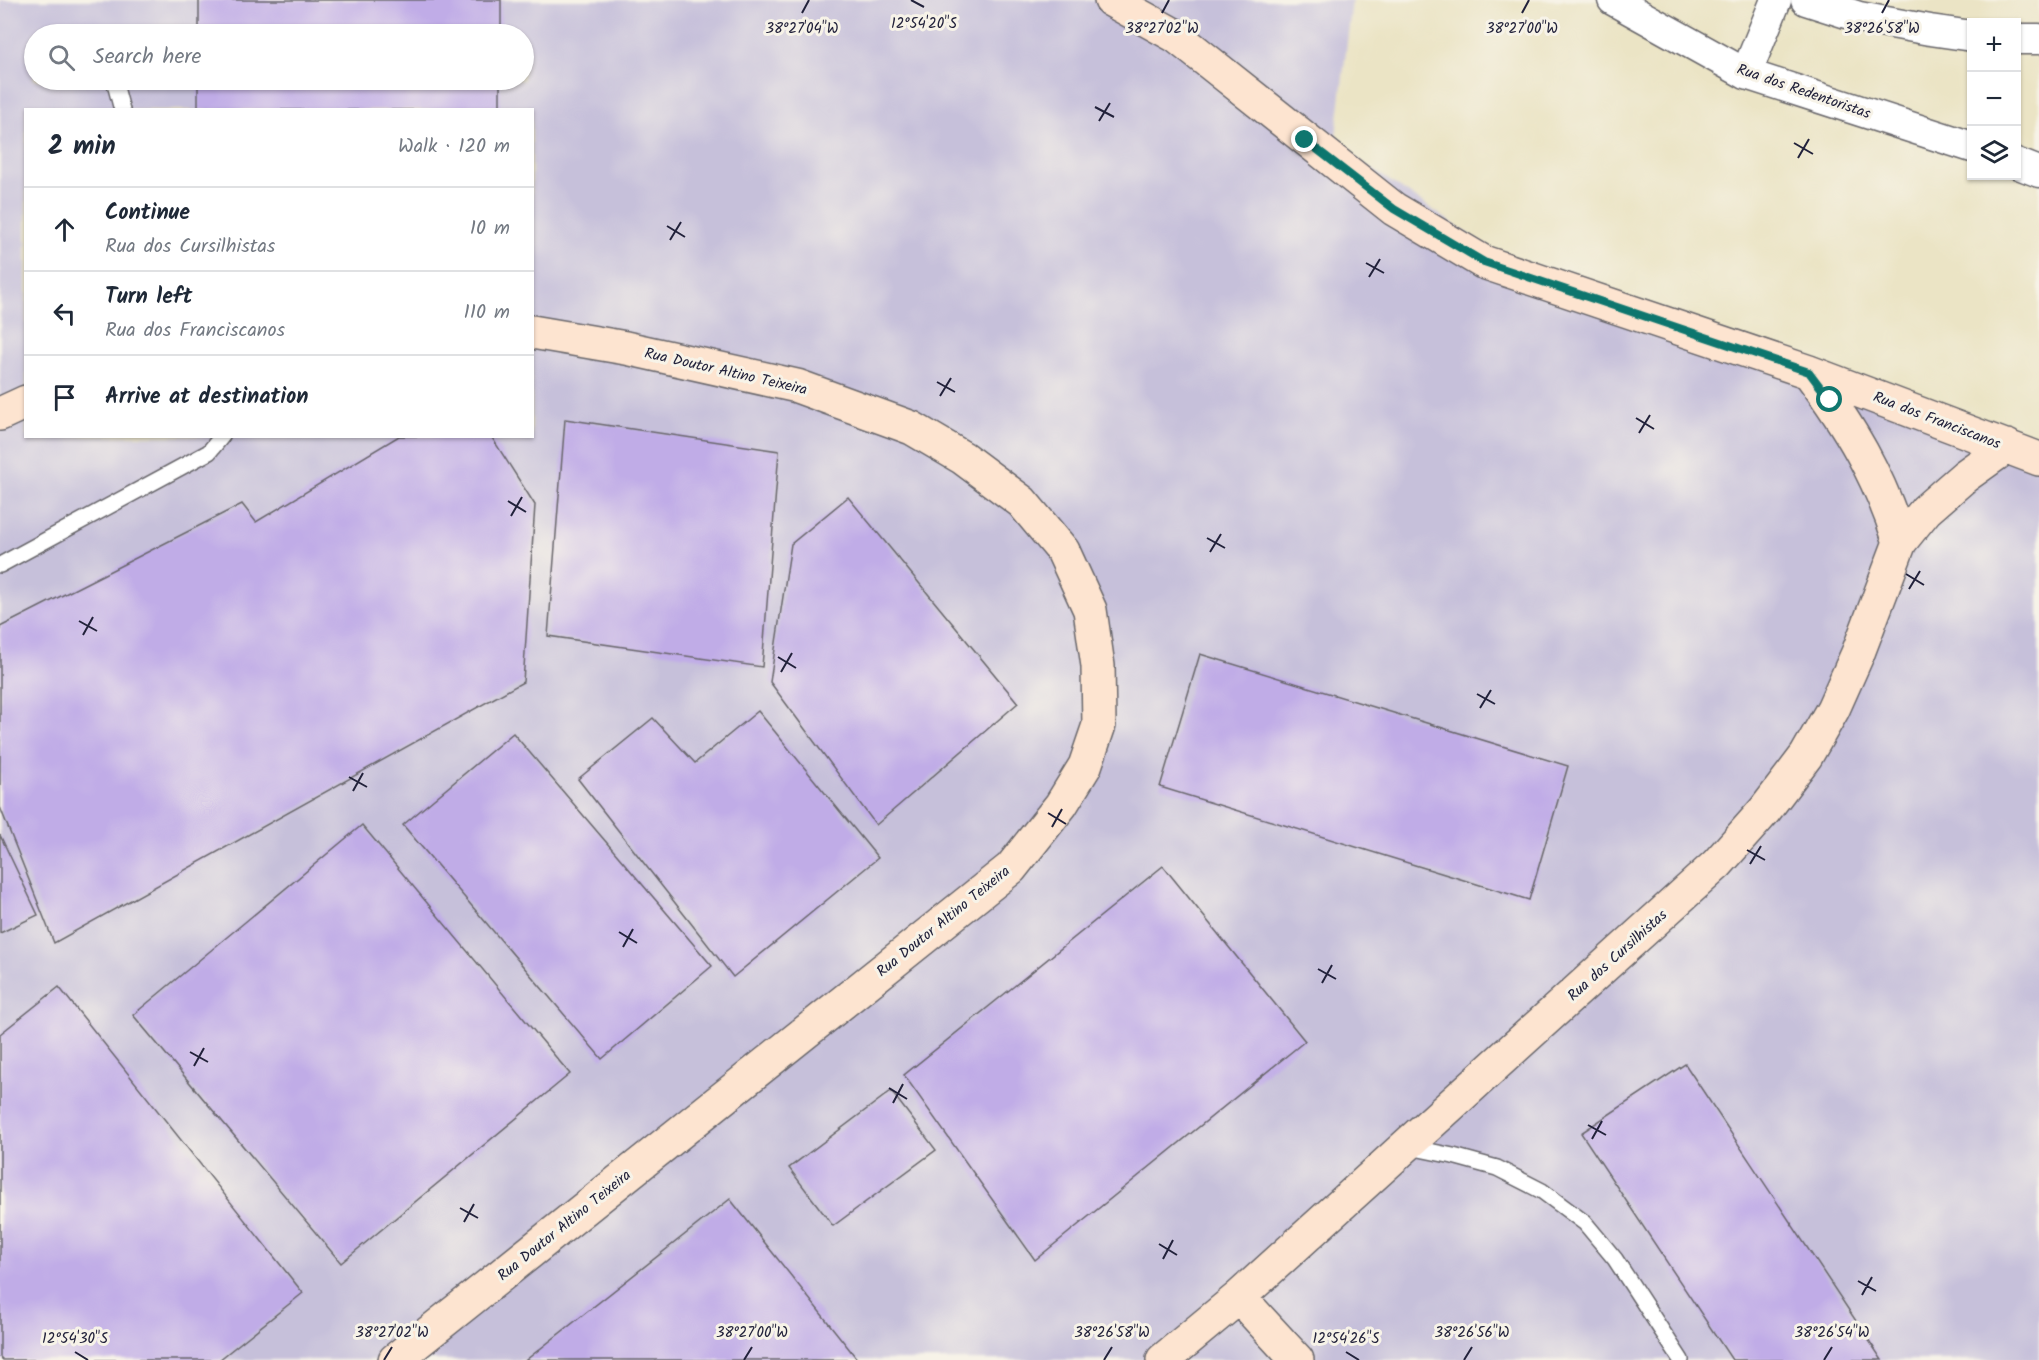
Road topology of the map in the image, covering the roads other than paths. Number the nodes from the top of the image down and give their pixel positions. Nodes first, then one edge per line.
1 (1111, 0) edge
2 (1613, 0) edge
3 (1776, 0) edge
4 (1806, 0) edge
5 (1967, 35) edge
6 (2021, 39) edge
7 (2039, 39) edge
8 (1746, 74) junction
9 (117, 90) edge
10 (121, 108) edge
11 (1967, 145) edge
12 (2021, 166) edge
13 (2039, 172) edge
14 (534, 332) edge
15 (1809, 372) junction
16 (24, 403) edge
17 (0, 414) edge
18 (220, 438) edge
19 (2007, 446) junction
20 (2039, 459) edge
21 (1900, 542) junction
22 (0, 565) edge
23 (1406, 1146) junction
24 (1239, 1297) junction
25 (395, 1360) edge
26 (1163, 1360) edge
27 (1297, 1360) edge
28 (1681, 1360) edge

1 - 15 main road, Rua dos Franciscanos
2 - 8 street, Rua dos Redentoristas
3 - 8 street
4 - 5 street
6 - 7 street
8 - 11 street, Rua dos Redentoristas
9 - 10 lane
12 - 13 street
14 - 25 main road, Rua Doutor Altino Teixeira
15 - 19 main road, Rua dos Franciscanos
15 - 21 main road
16 - 17 main road
18 - 22 lane
19 - 20 main road, Rua dos Franciscanos
19 - 21 main road, Rua dos Cursilhistas
21 - 23 main road, Rua dos Cursilhistas
23 - 24 main road, Rua dos Cursilhistas
23 - 28 lane
24 - 26 main road, Rua dos Cursilhistas
24 - 27 main road

